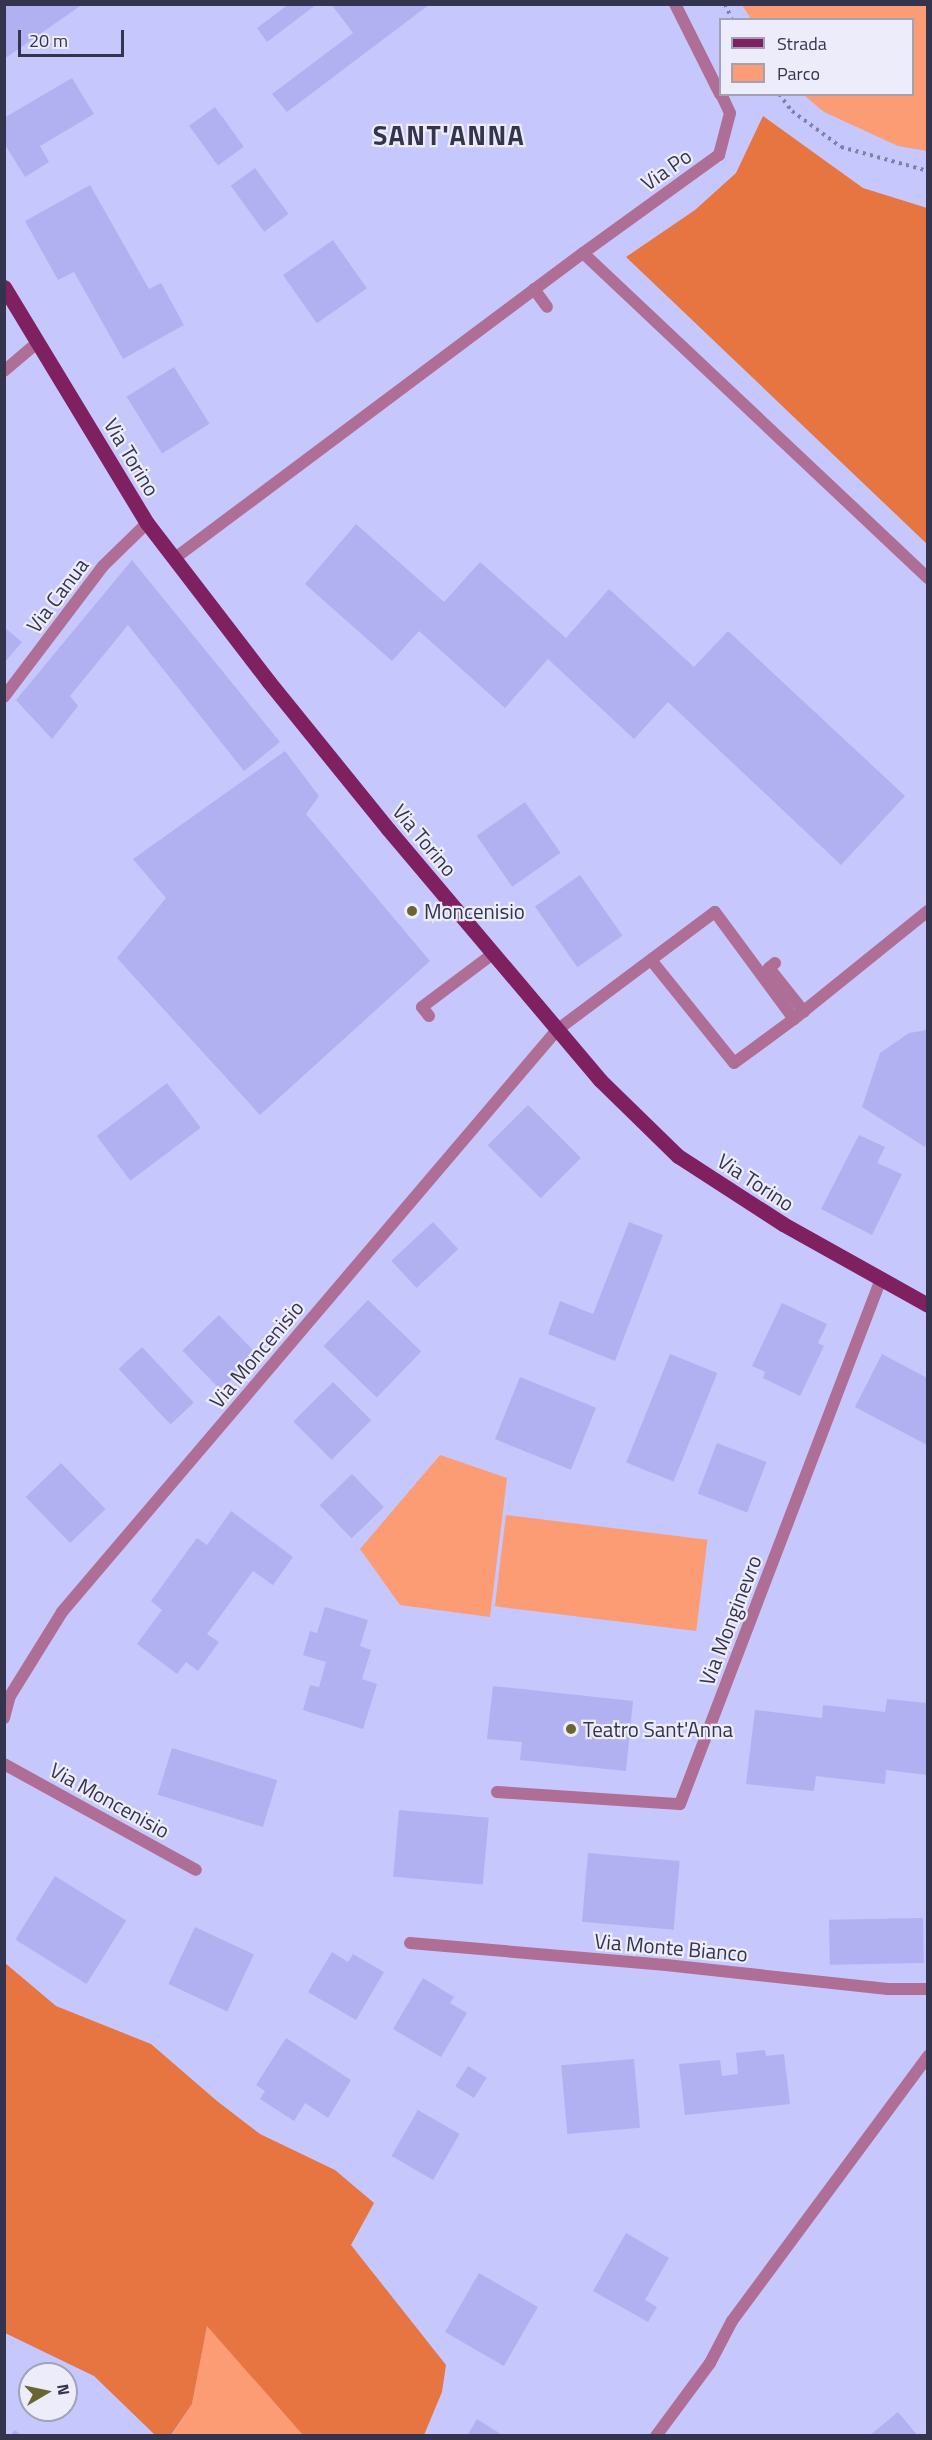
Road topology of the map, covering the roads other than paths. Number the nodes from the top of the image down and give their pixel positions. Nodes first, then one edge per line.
1 (675, 4) edge
2 (719, 90) edge
3 (722, 96) edge
4 (583, 253) junction
5 (4, 287) edge
6 (534, 289) junction
7 (548, 307) dead end
8 (37, 343) junction
9 (4, 371) edge
10 (147, 523) junction
11 (175, 558) junction
12 (927, 578) edge
13 (4, 697) edge
14 (927, 911) edge
15 (494, 953) junction
16 (651, 960) junction
17 (775, 963) dead end
18 (799, 1015) junction
19 (429, 1016) dead end
20 (558, 1030) junction
21 (881, 1279) junction
22 (927, 1305) edge
23 (4, 1718) edge
24 (4, 1764) edge
25 (497, 1792) dead end
26 (196, 1870) dead end
27 (410, 1943) dead end
28 (927, 1989) edge
29 (927, 2056) edge
30 (656, 2436) edge

1 - 2 street, Via Po
3 - 4 street, Via Po
4 - 6 street, Via Po
4 - 12 street
5 - 8 main road, Via Torino
6 - 7 street
6 - 11 street, Via Po
8 - 9 street
8 - 10 main road, Via Torino
10 - 11 main road, Via Torino
10 - 13 street, Via Canua
11 - 15 main road, Via Torino
14 - 18 street
15 - 19 street
15 - 20 main road, Via Torino
16 - 18 street, Via Moncenisio
16 - 18 street
16 - 20 street, Via Moncenisio
17 - 18 street
20 - 21 main road, Via Torino
20 - 23 street, Via Moncenisio
21 - 22 main road, Via Torino
21 - 25 street, Via Monginevro
24 - 26 street, Via Moncenisio
27 - 28 street, Via Monte Bianco
29 - 30 street

